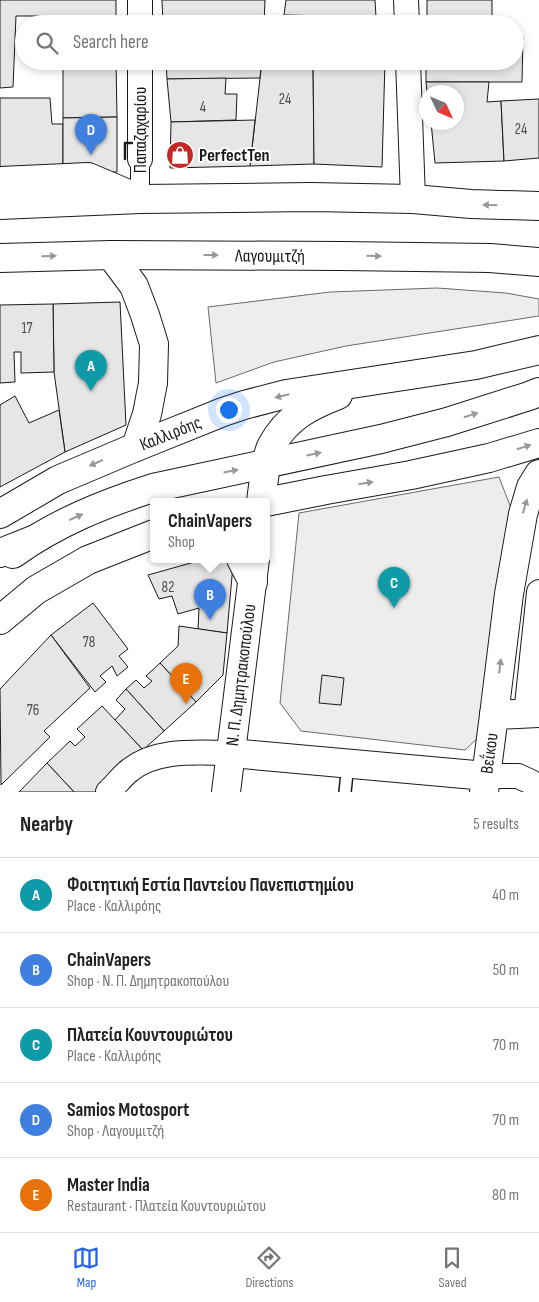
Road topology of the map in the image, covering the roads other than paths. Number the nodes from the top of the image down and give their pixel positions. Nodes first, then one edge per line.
1 (140, 0) edge
2 (406, 0) edge
3 (140, 15) edge
4 (407, 15) edge
5 (140, 70) edge
6 (408, 70) edge
7 (140, 159) joint
8 (0, 181) edge
9 (140, 199) junction
10 (414, 199) junction
11 (0, 205) edge
12 (539, 206) edge
13 (111, 255) junction
14 (0, 258) edge
15 (539, 262) edge
16 (539, 350) edge
17 (381, 379) junction
18 (539, 392) edge
19 (539, 442) edge
20 (136, 447) junction
21 (266, 464) junction
22 (539, 474) edge
23 (261, 498) edge
24 (270, 501) edge
25 (0, 514) edge
26 (150, 536) edge
27 (33, 540) junction
28 (0, 553) edge
29 (0, 564) edge
30 (249, 566) edge
31 (539, 592) edge
32 (1, 620) edge
33 (532, 713) edge
34 (494, 715) junction
35 (231, 753) junction
36 (348, 764) junction
37 (485, 784) edge
38 (539, 790) edge
39 (108, 792) edge
40 (226, 792) edge
41 (346, 792) edge

1 - 3 street
2 - 4 street
5 - 7 street, Παπαζαχαρίου
6 - 10 street
7 - 9 street, Παπαζαχαρίου
8 - 9 main road
9 - 10 main road
9 - 11 main road
12 -> 10 main road
14 -> 13 main road, Λαγουμιτζή
13 -> 15 main road, Λαγουμιτζή
13 - 20 main road
16 - 17 main road
17 -> 20 main road, Καλλιρόης
17 - 21 main road
21 -> 18 main road
24 -> 19 main road
20 -> 25 main road, Καλλιρόης
21 - 23 main road
27 -> 21 main road
34 -> 22 main road, Βεΐκου
26 - 32 main road
27 - 28 main road
27 - 29 main road
30 - 35 main road, Ν. Π. Δημητρακοπούλου
31 - 33 street
33 - 34 main road
34 - 37 main road, Βεΐκου
35 - 36 main road
35 - 39 street
35 - 40 main road, Ν. Π. Δημητρακοπούλου
36 - 37 main road
36 - 41 lane
37 - 38 street

